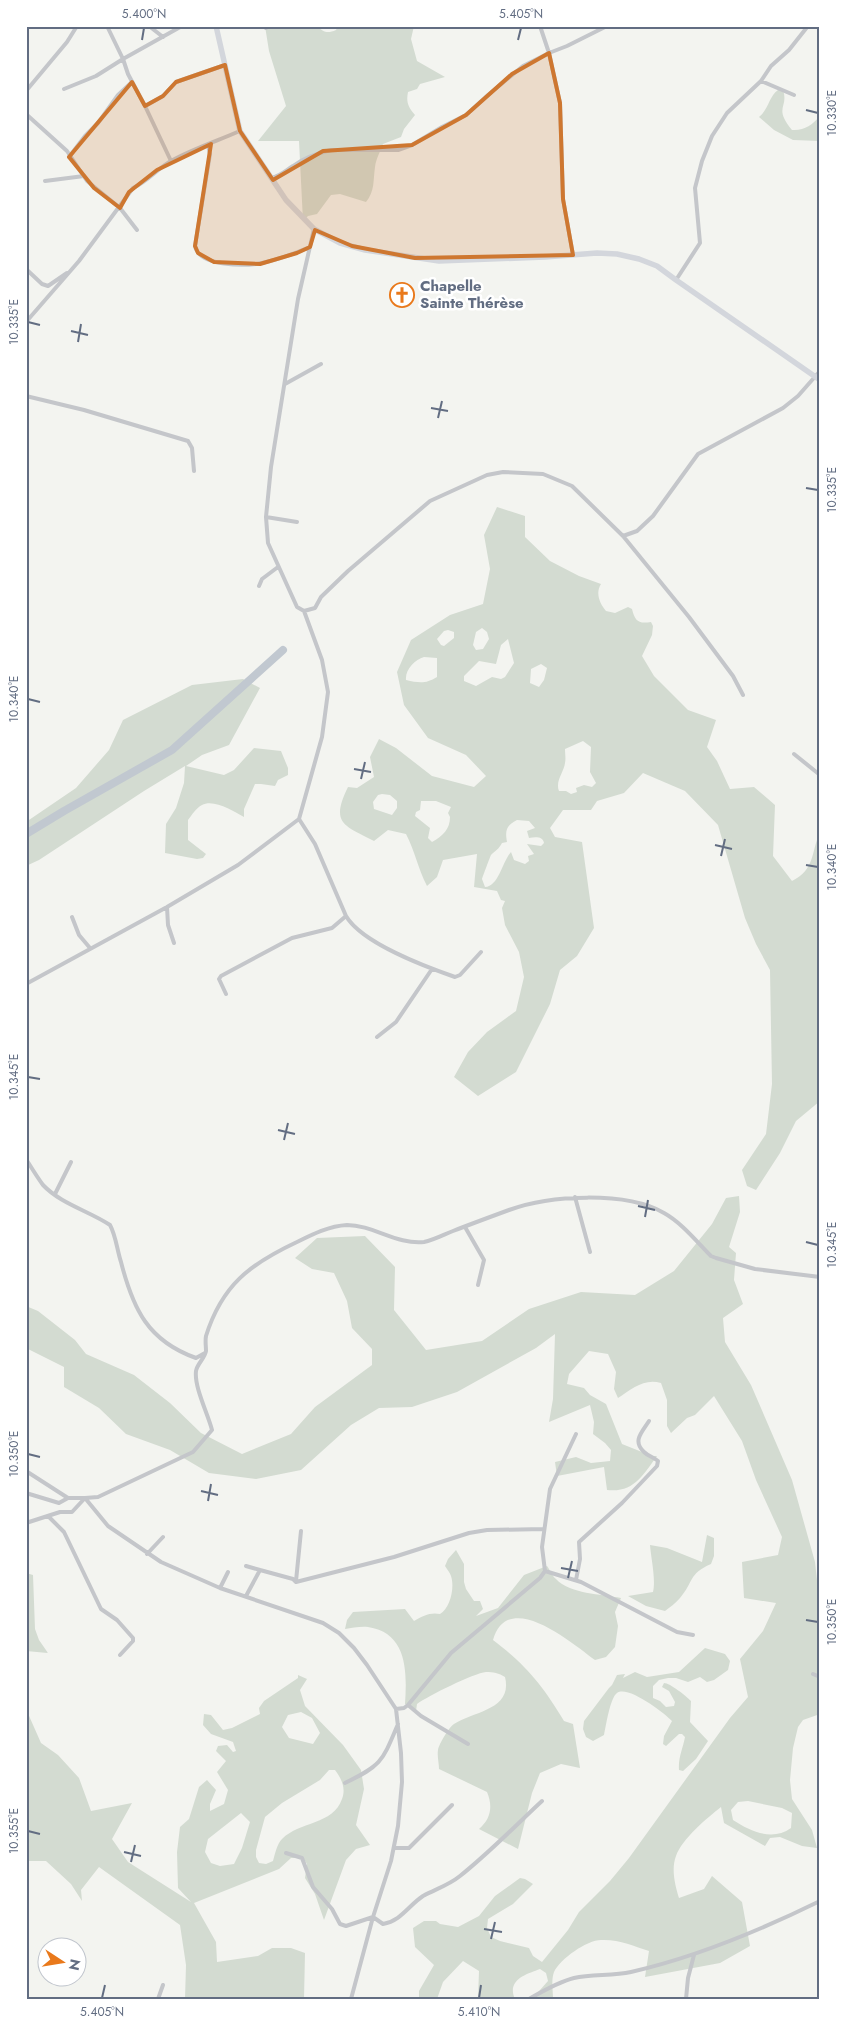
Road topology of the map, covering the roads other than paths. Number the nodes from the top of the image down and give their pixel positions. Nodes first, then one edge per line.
1 (77, 26) edge
2 (107, 26) edge
3 (149, 26) edge
4 (182, 26) edge
5 (216, 26) edge
6 (540, 26) edge
7 (608, 26) edge
8 (808, 26) edge
9 (163, 37) junction
10 (548, 53) junction
11 (123, 59) junction
12 (225, 65) junction
13 (761, 81) junction
14 (132, 82) junction
15 (64, 88) dead end
16 (26, 91) edge
17 (794, 95) dead end
18 (145, 106) junction
19 (26, 114) edge
20 (240, 131) junction
21 (208, 145) junction
22 (69, 157) junction
23 (171, 161) junction
24 (84, 176) junction
25 (271, 178) junction
26 (45, 182) dead end
27 (120, 208) junction
28 (314, 229) junction
29 (137, 230) dead end
30 (310, 247) junction
31 (573, 255) junction
32 (26, 269) edge
33 (73, 269) junction
34 (676, 280) junction
35 (26, 322) edge
36 (321, 364) dead end
37 (820, 370) edge
38 (814, 375) junction
39 (820, 380) edge
40 (286, 384) junction
41 (26, 396) edge
42 (194, 471) dead end
43 (266, 517) junction
44 (297, 522) dead end
45 (623, 536) junction
46 (278, 567) junction
47 (259, 586) dead end
48 (304, 611) junction
49 (743, 695) dead end
50 (794, 754) dead end
51 (820, 775) edge
52 (299, 819) junction
53 (167, 907) junction
54 (346, 916) junction
55 (72, 917) dead end
56 (174, 944) dead end
57 (90, 948) junction
58 (481, 952) dead end
59 (432, 970) junction
60 (26, 984) edge
61 (226, 994) dead end
62 (377, 1037) dead end
63 (26, 1160) edge
64 (71, 1162) dead end
65 (54, 1194) junction
66 (575, 1197) junction
67 (465, 1226) junction
68 (590, 1252) dead end
69 (820, 1277) edge
70 (478, 1285) dead end
71 (206, 1352) junction
72 (649, 1421) dead end
73 (576, 1434) dead end
74 (26, 1471) edge
75 (26, 1492) edge
76 (68, 1498) junction
77 (85, 1498) junction
78 (48, 1516) junction
79 (26, 1523) edge
80 (544, 1530) junction
81 (301, 1531) dead end
82 (163, 1537) dead end
83 (147, 1554) junction
84 (246, 1566) dead end
85 (260, 1570) junction
86 (545, 1571) junction
87 (228, 1572) dead end
88 (576, 1580) junction
89 (296, 1582) junction
90 (220, 1588) junction
91 (246, 1596) junction
92 (693, 1635) dead end
93 (120, 1655) dead end
94 (812, 1674) dead end
95 (820, 1676) edge
96 (408, 1705) junction
97 (396, 1709) junction
98 (399, 1722) junction
99 (468, 1744) dead end
100 (345, 1784) dead end
101 (542, 1801) dead end
102 (452, 1805) dead end
103 (394, 1848) junction
104 (286, 1853) dead end
105 (820, 1901) edge
106 (373, 1918) junction
107 (694, 1954) junction
108 (163, 1985) dead end
109 (158, 1999) edge
110 (351, 1999) edge
111 (529, 1999) edge
112 (686, 1999) edge

1 - 16 street
2 - 11 street
3 - 9 street
4 - 9 street
5 - 12 main road
6 - 10 street
7 - 10 street
8 - 13 street
9 - 11 street
10 - 25 street
10 - 31 street
11 - 14 street
11 - 15 street
12 - 18 street
12 - 20 main road
13 - 17 street
13 - 34 street
14 - 18 street
14 - 22 street
18 - 23 street
19 - 22 street
20 - 21 street
20 - 25 main road
21 - 23 street
21 - 30 street
22 - 24 street
23 - 27 street
24 - 26 street
24 - 27 street
25 - 28 main road
27 - 29 street
27 - 33 street
28 - 30 street
28 - 31 main road
30 - 40 street
31 - 34 main road
32 - 33 street
33 - 35 street
34 - 38 main road
36 - 40 street
37 - 38 street
38 - 39 main road
38 - 45 street
40 - 43 street
41 - 42 street
43 - 44 street
43 - 46 street
45 - 48 street
45 - 49 street
46 - 47 street
46 - 48 street
48 - 52 street
50 - 51 street
52 - 53 street
52 - 54 street
53 - 56 street
53 - 57 street
54 - 59 street
54 - 61 street
55 - 57 street
57 - 60 street
58 - 59 street
59 - 62 street
63 - 65 street
64 - 65 street
65 - 71 street
66 - 67 street
66 - 68 street
66 - 69 street
67 - 70 street
67 - 71 street
71 - 77 street
72 - 88 street
73 - 80 street
74 - 76 street
75 - 76 street
76 - 77 street
77 - 78 street
77 - 83 street
78 - 79 street
78 - 93 street
80 - 86 street
80 - 89 street
81 - 89 street
82 - 83 street
83 - 90 street
84 - 85 street
85 - 89 street
85 - 91 street
86 - 88 street
86 - 96 street
87 - 90 street
88 - 92 street
90 - 91 street
91 - 97 street
94 - 95 street
96 - 97 street
96 - 99 street
97 - 98 street
98 - 100 street
98 - 103 street
101 - 106 street
102 - 103 street
103 - 106 street
104 - 106 street
105 - 107 street
106 - 110 street
107 - 111 street
107 - 112 street
108 - 109 street

